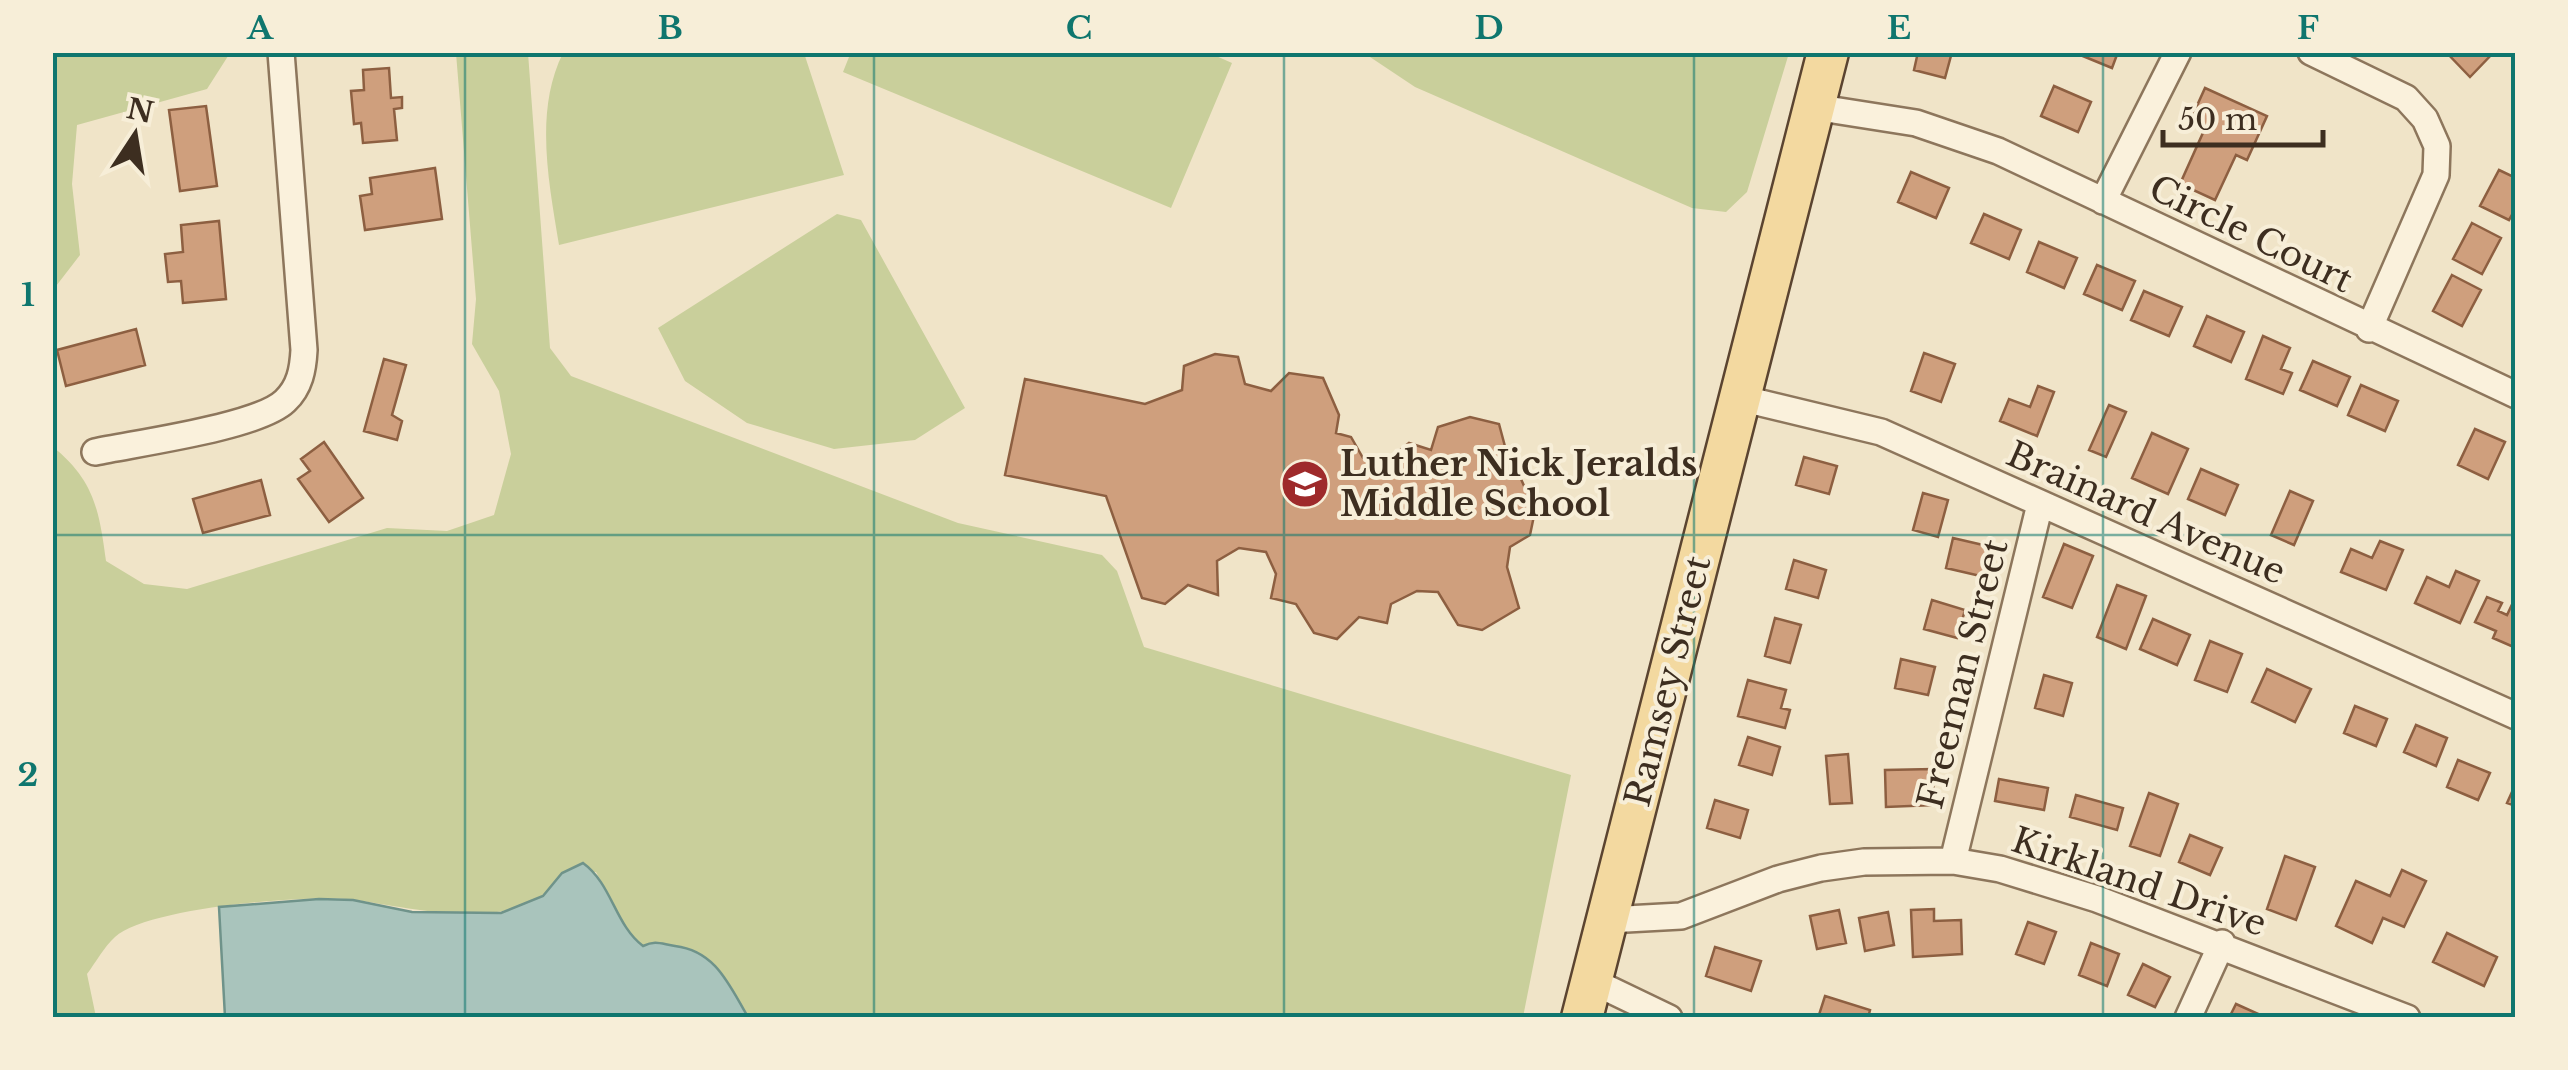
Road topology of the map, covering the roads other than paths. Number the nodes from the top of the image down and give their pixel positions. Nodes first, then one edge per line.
1 (281, 52) edge
2 (1828, 52) edge
3 (2178, 52) edge
4 (2310, 52) edge
5 (1814, 107) junction
6 (2102, 202) junction
7 (2369, 329) junction
8 (2516, 395) edge
9 (1740, 398) junction
10 (95, 452) dead end
11 (2040, 504) junction
12 (2516, 716) edge
13 (1953, 862) junction
14 (1608, 920) junction
15 (2222, 943) junction
16 (1587, 999) edge
17 (1669, 1018) edge
18 (2188, 1018) edge
19 (2407, 1018) edge

1 - 10 street
2 - 5 main road, Ramsey Street
3 - 6 street, Circle Court
4 - 7 street, Circle Court
5 - 6 street, Circle Court
5 - 9 main road, Ramsey Street
6 - 7 street, Circle Court
7 - 8 street, Circle Court
9 - 11 street, Brainard Avenue
9 - 14 main road, Ramsey Street
11 - 12 street, Brainard Avenue
11 - 13 street, Freeman Street
13 - 14 street, Kirkland Drive
13 - 15 street, Kirkland Drive
14 - 16 main road, Ramsey Street
15 - 18 street
15 - 19 street, Kirkland Drive
16 - 17 street

